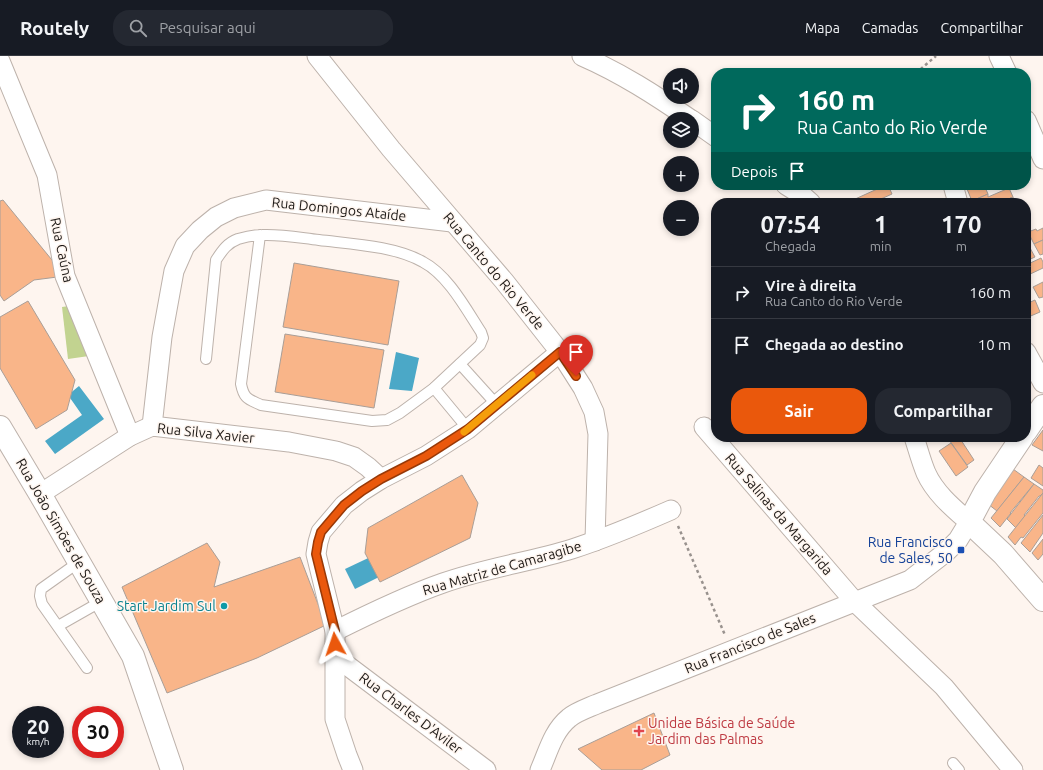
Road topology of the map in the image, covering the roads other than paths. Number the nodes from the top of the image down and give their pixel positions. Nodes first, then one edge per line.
1 (7, 56) edge
2 (317, 56) edge
3 (582, 56) edge
4 (999, 56) edge
5 (0, 60) edge
6 (1004, 68) edge
7 (679, 112) edge
8 (699, 125) edge
9 (1031, 131) edge
10 (711, 134) edge
11 (1043, 159) edge
12 (794, 190) edge
13 (805, 198) edge
14 (452, 222) junction
15 (260, 235) junction
16 (560, 352) junction
17 (206, 359) dead end
18 (1031, 361) edge
19 (460, 364) junction
20 (1043, 383) edge
21 (434, 388) junction
22 (497, 405) junction
23 (1043, 406) edge
24 (1031, 424) edge
25 (152, 426) junction
26 (0, 427) edge
27 (704, 427) dead end
28 (468, 429) junction
29 (711, 435) edge
30 (130, 436) junction
31 (717, 442) edge
32 (916, 442) edge
33 (1019, 442) edge
34 (381, 479) junction
35 (40, 494) junction
36 (671, 510) road end
37 (969, 522) junction
38 (595, 541) junction
39 (78, 562) junction
40 (1043, 600) edge
41 (102, 601) junction
42 (855, 602) junction
43 (58, 626) junction
44 (335, 631) junction
45 (336, 657) junction
46 (87, 668) dead end
47 (172, 770) edge
48 (353, 770) edge
49 (486, 770) edge
50 (540, 770) edge
51 (1013, 770) edge

1 - 5 street
2 - 14 street, Rua Canto do Rio Verde
3 - 7 street
4 - 6 street
5 - 30 street, Rua Caúna
8 - 10 street
9 - 11 street
12 - 13 street
14 - 16 street, Rua Canto do Rio Verde
14 - 25 street, Rua Domingos Ataíde
15 - 17 lane
15 - 19 lane
15 - 21 lane
16 - 22 street
16 - 38 street, Rua Canto do Rio Verde
18 - 20 street
19 - 21 lane
19 - 22 lane
21 - 28 lane
22 - 28 street
23 - 24 street
25 - 30 street, Rua Silva Xavier
25 - 34 street, Rua Silva Xavier
26 - 35 street, Rua João Simões de Souza
27 - 29 street, Rua Salinas da Margarida
28 - 34 street
30 - 35 street, Rua Silva Xavier
31 - 42 street, Rua Salinas da Margarida
32 - 37 street
33 - 37 street
34 - 44 street
35 - 39 street, Rua João Simões de Souza
36 - 38 street, Rua Matriz de Camaragibe
37 - 40 street
37 - 42 street, Rua Francisco de Sales
38 - 44 street, Rua Matriz de Camaragibe
39 - 41 street, Rua João Simões de Souza
39 - 43 lane
41 - 43 lane
41 - 47 street, Rua João Simões de Souza
42 - 50 street, Rua Francisco de Sales
42 - 51 street, Rua Salinas da Margarida
43 - 46 lane
44 - 45 street
45 - 48 street
45 - 49 street, Rua Charles D'Aviler

